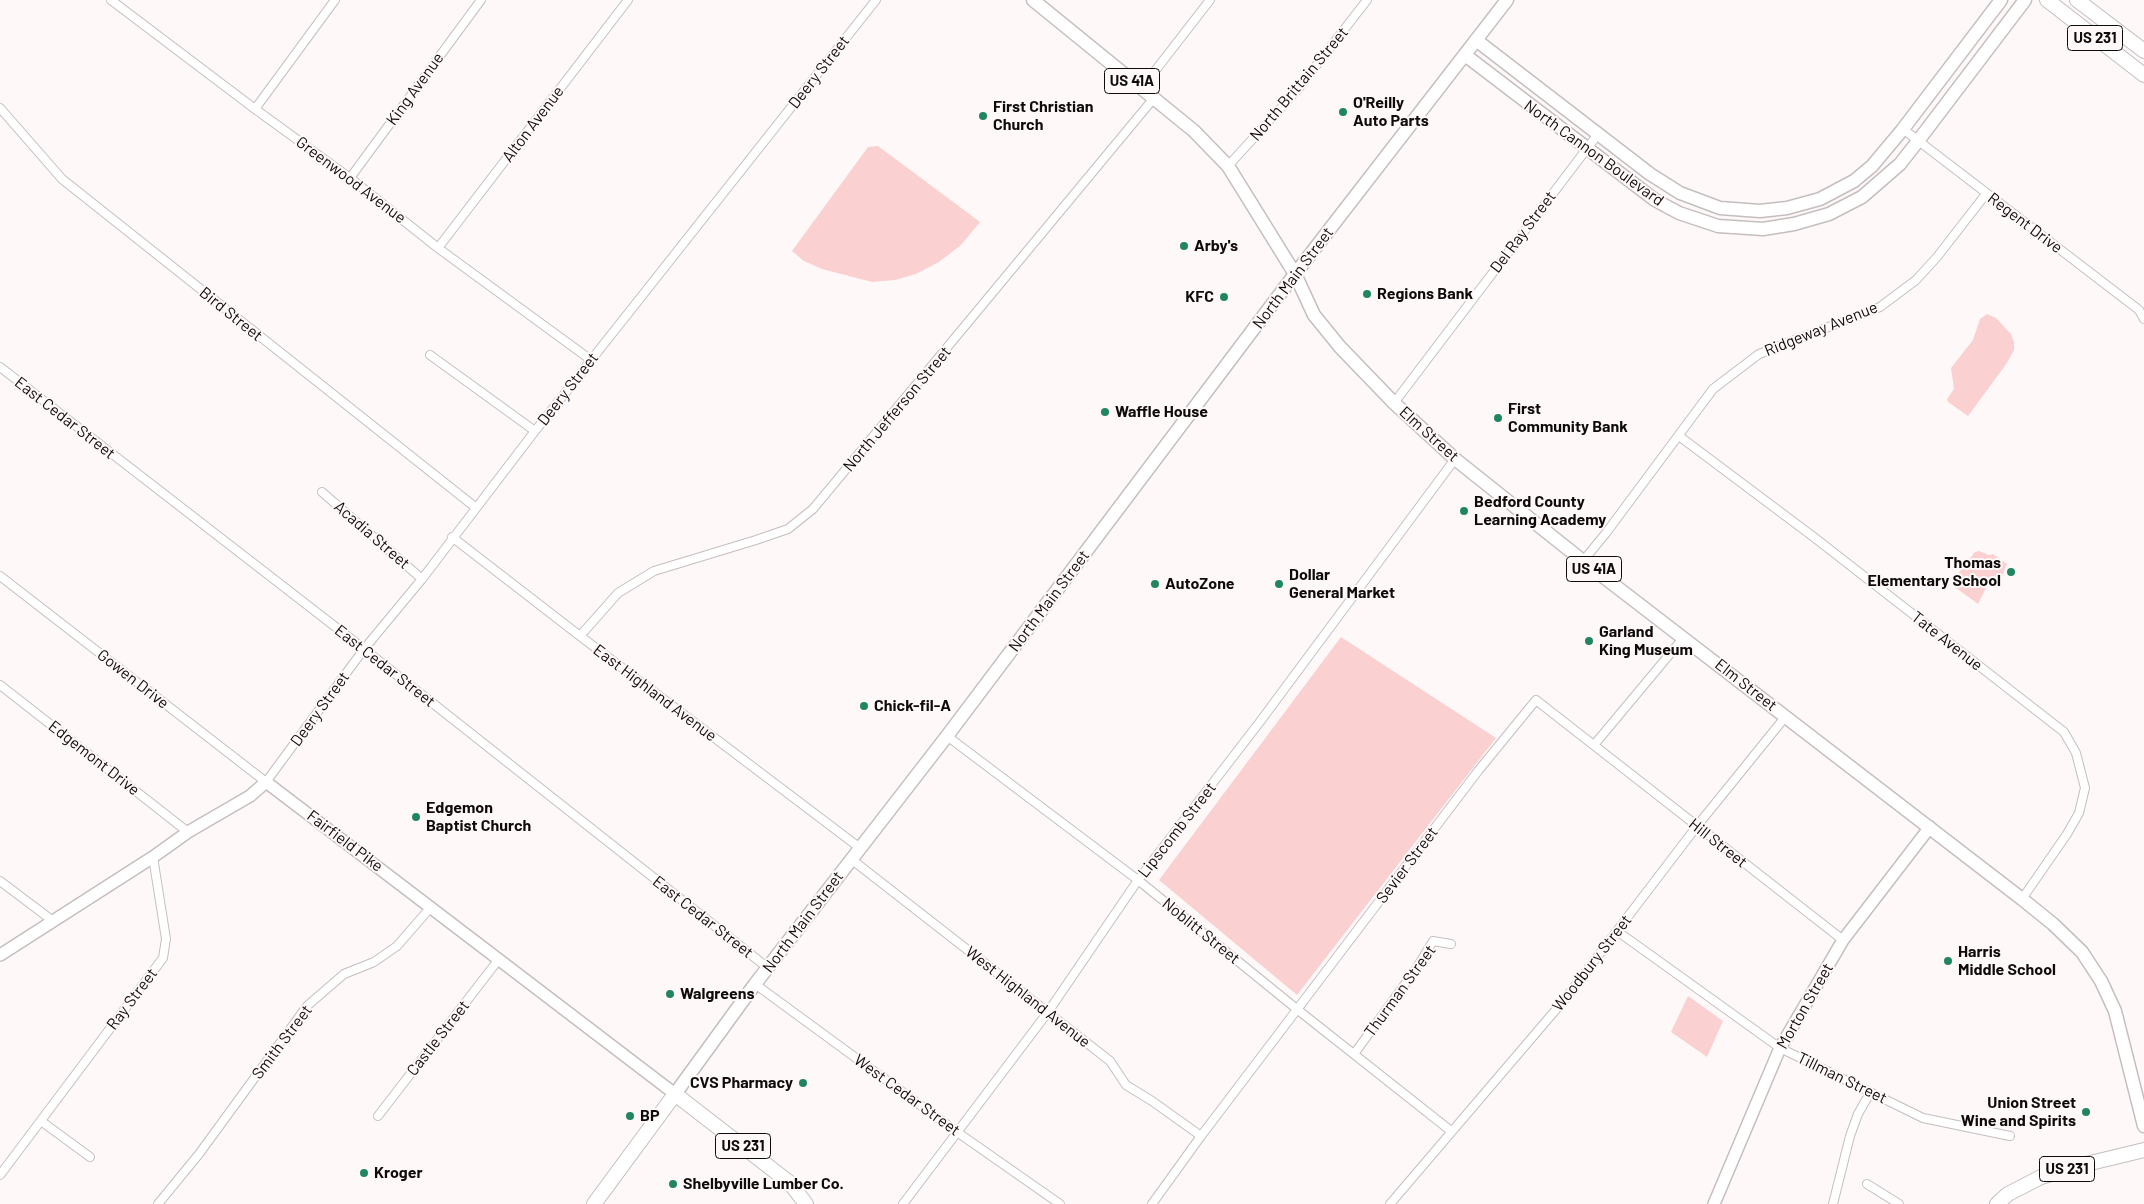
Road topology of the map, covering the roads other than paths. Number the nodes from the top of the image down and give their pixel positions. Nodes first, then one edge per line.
1 (111, 0) edge
2 (335, 0) edge
3 (481, 0) edge
4 (628, 0) edge
5 (876, 0) edge
6 (1034, 0) edge
7 (1210, 0) edge
8 (1367, 0) edge
9 (1507, 0) edge
10 (2001, 0) edge
11 (2025, 0) edge
12 (2047, 0) edge
13 (2077, 0) edge
14 (1476, 40) junction
15 (2144, 51) edge
16 (1465, 55) junction
17 (2144, 76) edge
18 (1141, 89) junction
19 (1154, 98) junction
20 (0, 108) edge
21 (255, 109) junction
22 (1903, 129) junction
23 (1598, 134) junction
24 (1918, 141) junction
25 (1586, 149) junction
26 (1228, 166) junction
27 (350, 178) junction
28 (1986, 194) junction
29 (438, 248) junction
30 (1295, 274) junction
31 (2144, 319) edge
32 (430, 355) dead end
33 (591, 360) junction
34 (0, 367) edge
35 (1394, 403) junction
36 (535, 431) junction
37 (1679, 436) junction
38 (1455, 459) junction
39 (322, 492) dead end
40 (475, 507) junction
41 (452, 537) junction
42 (1583, 561) junction
43 (0, 576) edge
44 (422, 579) junction
45 (580, 636) junction
46 (1684, 637) junction
47 (364, 649) junction
48 (0, 685) edge
49 (1786, 716) junction
50 (948, 736) junction
51 (1594, 745) junction
52 (266, 782) junction
53 (1697, 826) junction
54 (1930, 827) junction
55 (188, 832) junction
56 (860, 848) junction
57 (153, 857) junction
58 (851, 859) junction
59 (1138, 880) junction
60 (0, 881) edge
61 (2022, 898) junction
62 (431, 907) junction
63 (53, 921) junction
64 (1617, 931) junction
65 (1843, 940) junction
66 (1451, 944) dead end
67 (0, 955) edge
68 (499, 959) junction
69 (768, 968) junction
70 (755, 984) junction
71 (1298, 1010) junction
72 (1048, 1012) junction
73 (1780, 1048) junction
74 (1354, 1054) junction
75 (1870, 1093) junction
76 (675, 1094) junction
77 (378, 1116) dead end
78 (41, 1121) junction
79 (2144, 1126) edge
80 (1451, 1131) junction
81 (957, 1132) junction
82 (1201, 1136) junction
83 (2010, 1136) dead end
84 (2144, 1150) edge
85 (90, 1156) dead end
86 (0, 1176) edge
87 (1867, 1184) dead end
88 (158, 1204) edge
89 (594, 1204) edge
90 (806, 1204) edge
91 (904, 1204) edge
92 (1060, 1204) edge
93 (1152, 1204) edge
94 (1390, 1204) edge
95 (1714, 1204) edge
96 (1833, 1204) edge
97 (1899, 1204) edge
98 (1998, 1204) edge

1 - 21 street, Greenwood Avenue
2 - 21 street
3 - 27 street, King Avenue
4 - 29 street, Alton Avenue
5 - 33 street, Deery Street
6 - 18 main road, US 41A
7 - 18 street
8 - 26 street, North Brittain Street
9 - 14 main road, North Main Street
10 - 22 main road, North Cannon Boulevard
11 - 24 main road, North Cannon Boulevard
12 - 17 highway, US 231
13 - 15 highway, US 231
14 - 16 main road, North Main Street
14 - 23 main road, North Cannon Boulevard
16 - 25 main road, North Cannon Boulevard
16 - 30 main road, North Main Street
18 - 19 main road, US 41A
19 - 26 main road, US 41A
19 - 45 street, North Jefferson Street
20 - 40 street, Bird Street
21 - 27 street, Greenwood Avenue
22 - 23 main road, North Cannon Boulevard
22 - 24 street, Regent Drive
23 - 25 street, Del Ray Street
24 - 25 main road, North Cannon Boulevard
24 - 28 street, Regent Drive
25 - 35 street, Del Ray Street
26 - 30 main road, US 41A
27 - 29 street, Greenwood Avenue
28 - 31 street, Regent Drive
28 - 37 street, Ridgeway Avenue
29 - 33 street, Greenwood Avenue
30 - 35 main road, Elm Street / US 41A
30 - 50 main road, North Main Street
32 - 36 street
33 - 36 street, Deery Street
34 - 47 street, East Cedar Street
35 - 38 main road, Elm Street / US 41A
36 - 40 street, Deery Street
37 - 42 street, Ridgeway Avenue
37 - 61 street, Tate Avenue
38 - 42 main road, Elm Street / US 41A
38 - 59 street, Lipscomb Street
39 - 44 street, Acadia Street
40 - 41 street, Deery Street
41 - 44 street, Deery Street
41 - 45 street, East Highland Avenue
42 - 46 main road, Elm Street / US 41A
43 - 52 street, Gowen Drive
44 - 47 street, Deery Street
45 - 56 street, East Highland Avenue
46 - 49 main road, Elm Street / US 41A
46 - 51 street
47 - 52 street, Deery Street
47 - 69 street, East Cedar Street
48 - 55 street, Edgemont Drive
49 - 53 street, Woodbury Street
49 - 54 main road, Elm Street / US 41A
50 - 56 main road, North Main Street
50 - 59 street, Noblitt Street
51 - 53 street, Hill Street
51 - 71 street, Sevier Street
52 - 55 street
52 - 62 street, Fairfield Pike
53 - 64 street, Woodbury Street
53 - 65 street, Hill Street
54 - 61 main road, Elm Street / US 41A
54 - 65 street, Morton Street
55 - 57 street
56 - 58 main road, North Main Street
57 - 63 street
57 - 78 street, Ray Street
58 - 69 main road, North Main Street
58 - 72 street, West Highland Avenue
59 - 71 street, Noblitt Street
59 - 72 street, Lipscomb Street
60 - 63 street
61 - 79 main road, Elm Street / US 41A
62 - 68 street, Fairfield Pike
62 - 88 street, Smith Street
63 - 67 street
64 - 73 street, Tillman Street
64 - 80 street, Woodbury Street
65 - 73 street, Morton Street
66 - 74 street, Thurman Street
68 - 76 street, Fairfield Pike
68 - 77 street, Castle Street
69 - 70 main road, North Main Street
70 - 76 main road, North Main Street
70 - 81 street, West Cedar Street
71 - 74 street, Noblitt Street
71 - 82 street, Sevier Street
72 - 81 street, Lipscomb Street
72 - 82 street, West Highland Avenue
73 - 75 street, Tillman Street
73 - 95 street, Morton Street
74 - 80 street, Noblitt Street
75 - 83 street, Tillman Street
75 - 96 street
76 - 89 highway, North Main Street
76 - 90 highway, US 231
78 - 85 street
78 - 86 street, Ray Street
80 - 94 street, Woodbury Street
81 - 91 street, Lipscomb Street
81 - 92 street, West Cedar Street
82 - 93 street, Sevier Street
84 - 98 highway, US 231
87 - 97 street

